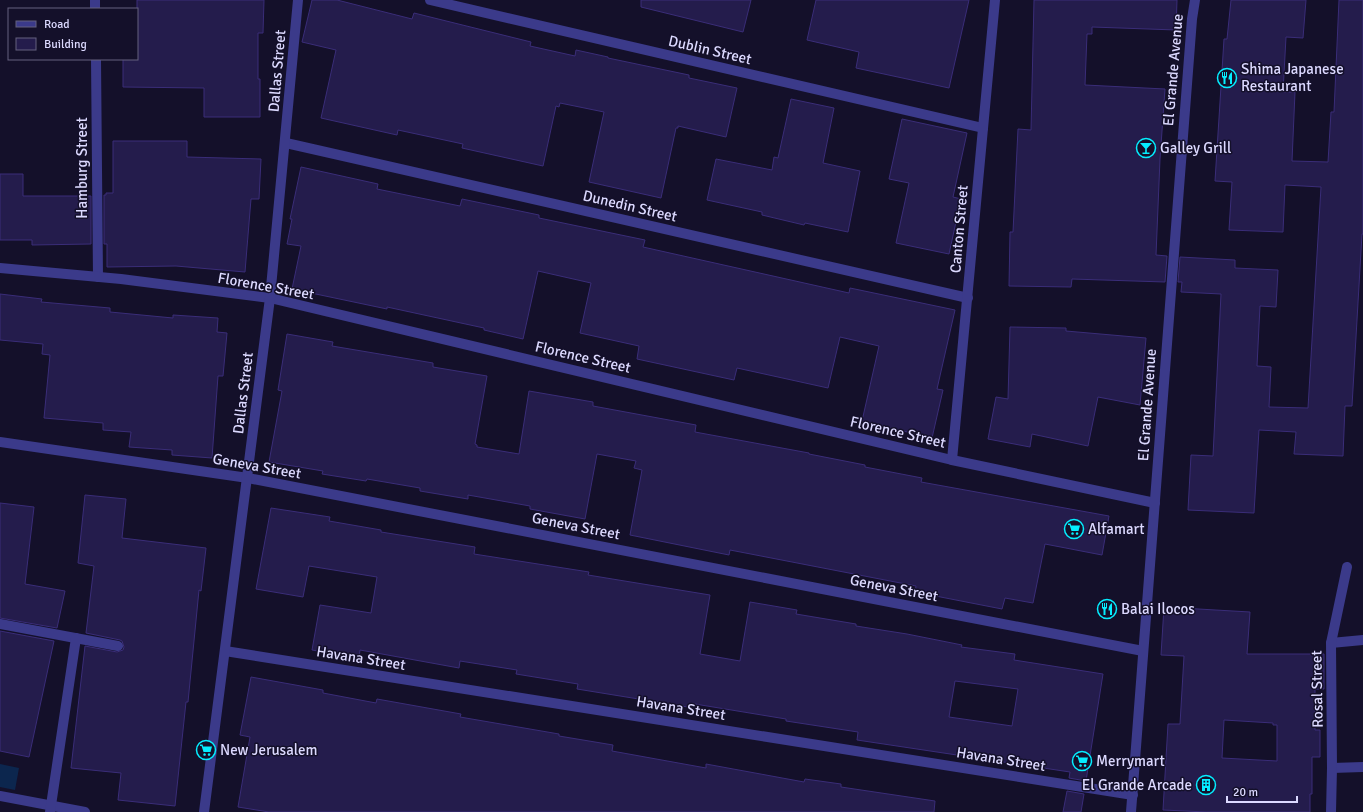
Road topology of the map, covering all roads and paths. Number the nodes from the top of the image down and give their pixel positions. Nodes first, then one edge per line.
1 (298, 0) edge
2 (430, 0) edge
3 (995, 0) edge
4 (1195, 0) edge
5 (96, 60) edge
6 (984, 128) junction
7 (286, 143) junction
8 (0, 268) edge
9 (98, 277) junction
10 (270, 298) junction
11 (968, 298) junction
12 (0, 442) edge
13 (952, 460) junction
14 (248, 478) junction
15 (1155, 503) junction
16 (1347, 567) dead end
17 (0, 624) edge
18 (76, 638) junction
19 (1363, 640) edge
20 (1331, 643) junction
21 (118, 646) dead end
22 (225, 651) junction
23 (1144, 651) junction
24 (1363, 767) edge
25 (1332, 768) junction
26 (1132, 795) junction
27 (0, 796) edge
28 (51, 809) edge
29 (85, 812) edge
30 (204, 812) edge
31 (1131, 812) edge
32 (1331, 812) edge

1 - 7 street, Dallas Street
2 - 6 street, Dublin Street
3 - 6 street, Canton Street
4 - 15 street, El Grande Avenue
5 - 9 street, Hamburg Street
6 - 11 street, Canton Street
7 - 10 street, Dallas Street
7 - 11 street, Dunedin Street
8 - 9 street, Florence Street
9 - 10 street, Florence Street
10 - 13 street, Florence Street
10 - 14 street, Dallas Street
11 - 13 street, Canton Street
12 - 14 street, Geneva Street
13 - 15 street, Florence Street
14 - 22 street, Dallas Street
14 - 23 street, Geneva Street
15 - 23 street, El Grande Avenue
16 - 20 street, Rosal Street
17 - 18 street
18 - 21 street
18 - 28 street
19 - 20 street
20 - 25 street, Rosal Street
22 - 26 street, Havana Street
22 - 30 street, Dallas Street
23 - 26 street, El Grande Avenue
24 - 25 street
25 - 32 street, Rosal Street
26 - 31 street, El Grande Avenue
27 - 28 street
28 - 29 street

